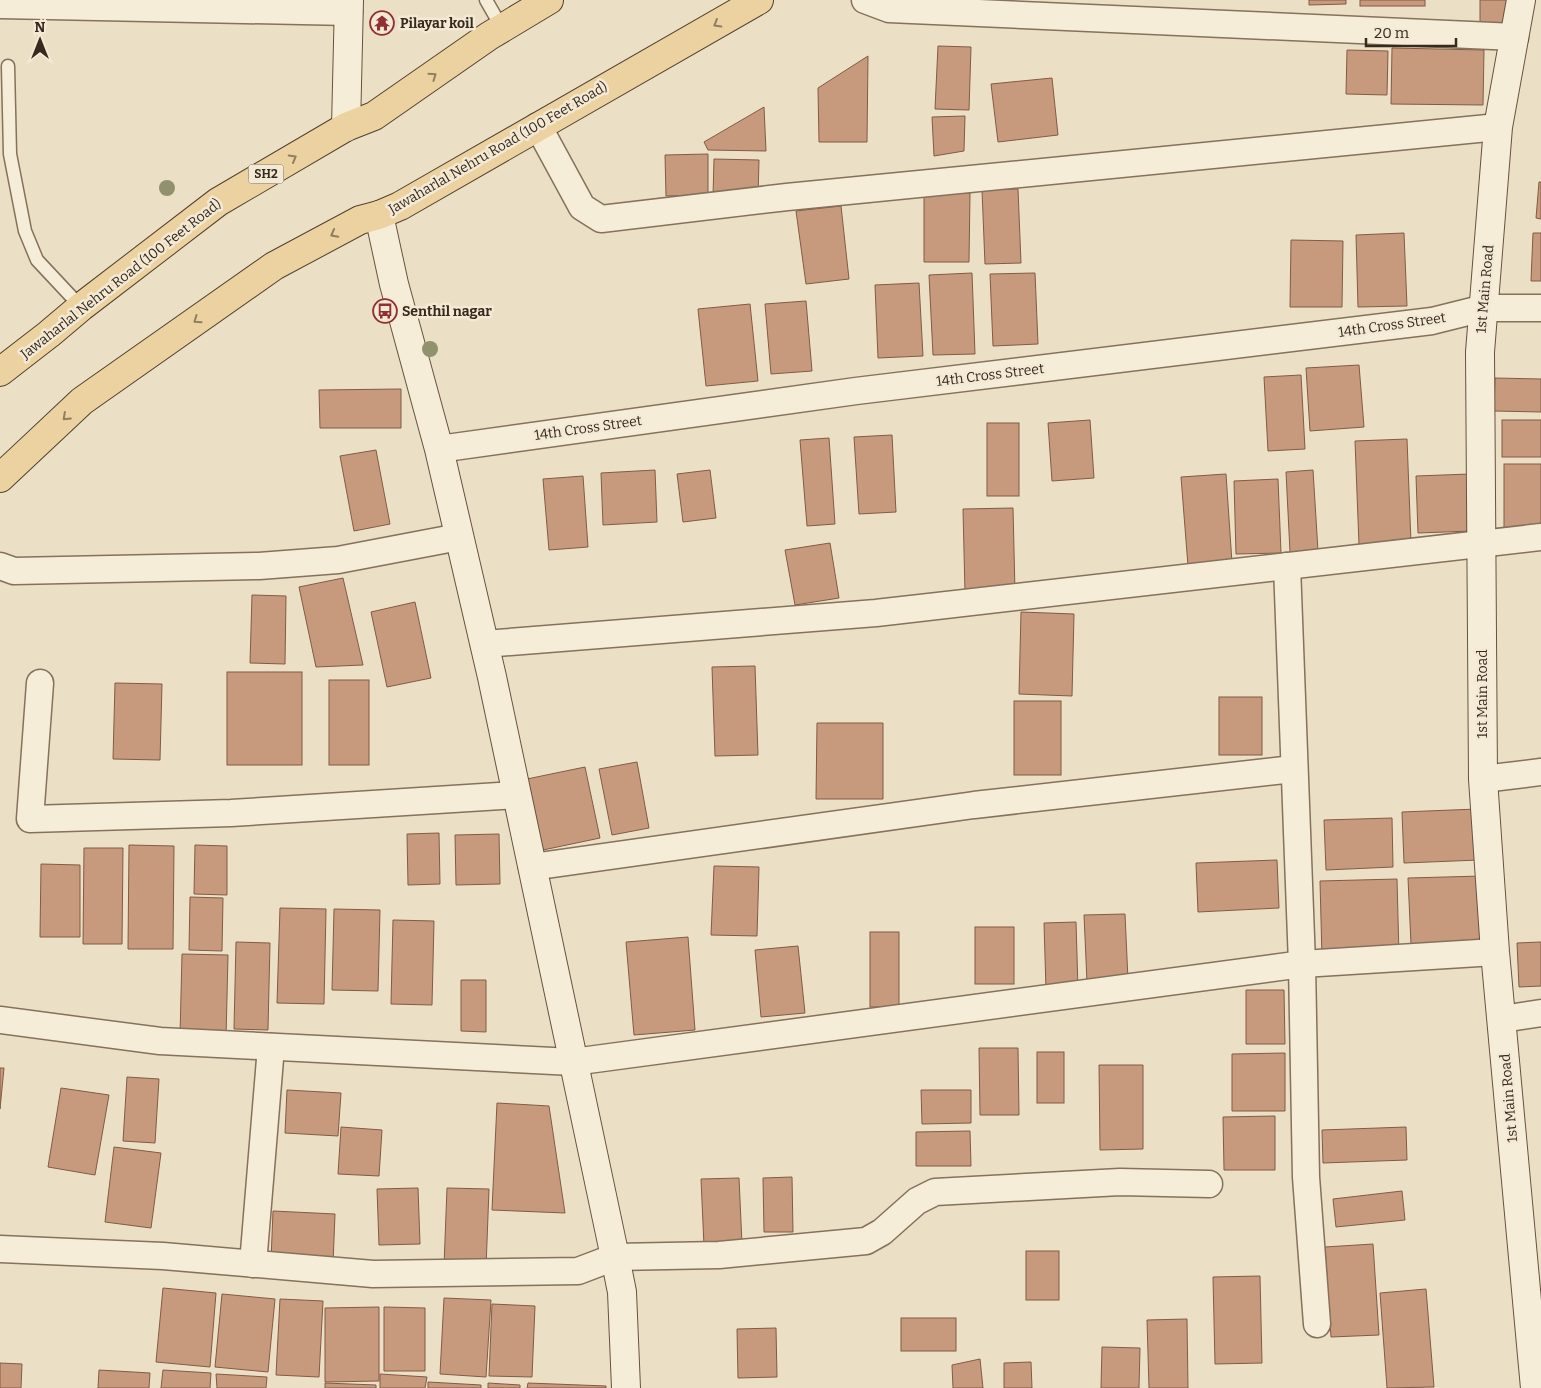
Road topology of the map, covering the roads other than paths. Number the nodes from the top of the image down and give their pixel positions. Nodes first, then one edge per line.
1 (486, 0) edge
2 (549, 0) edge
3 (759, 0) edge
4 (866, 0) edge
5 (1521, 0) edge
6 (93, 3) edge
7 (0, 5) edge
8 (356, 6) edge
9 (502, 28) junction
10 (1514, 37) junction
11 (8, 66) dead end
12 (356, 123) junction
13 (538, 126) junction
14 (1498, 127) junction
15 (379, 216) junction
16 (81, 307) junction
17 (1484, 308) junction
18 (1541, 308) edge
19 (0, 372) edge
20 (439, 449) junction
21 (0, 478) edge
22 (459, 537) junction
23 (1541, 537) edge
24 (1482, 545) junction
25 (0, 566) edge
26 (1287, 566) junction
27 (484, 644) junction
28 (40, 683) dead end
29 (1293, 769) junction
30 (1541, 772) edge
31 (1483, 779) junction
32 (516, 795) junction
33 (532, 867) junction
34 (1495, 952) junction
35 (1302, 964) junction
36 (1541, 1013) edge
37 (1502, 1018) junction
38 (0, 1020) edge
39 (271, 1047) junction
40 (573, 1062) junction
41 (1209, 1184) dead end
42 (0, 1249) edge
43 (615, 1257) junction
44 (253, 1264) junction
45 (1317, 1324) dead end
46 (626, 1388) edge
47 (1535, 1388) edge

1 - 9 lane
2 - 9 main road, Jawaharlal Nehru Road (100 Feet Road) / SH2
3 -> 13 main road, Jawaharlal Nehru Road (100 Feet Road)
4 - 10 street
5 - 10 street, 1st Main Road
6 - 7 street
6 - 8 street
8 - 12 street
12 -> 9 main road, Jawaharlal Nehru Road (100 Feet Road) / SH2
10 - 14 street, 1st Main Road
11 - 16 lane
16 -> 12 main road, Jawaharlal Nehru Road (100 Feet Road) / SH2
13 - 14 street
13 - 15 main road, Jawaharlal Nehru Road (100 Feet Road)
14 - 17 street, 1st Main Road
15 - 20 street
15 -> 21 main road, Jawaharlal Nehru Road (100 Feet Road)
16 - 19 main road, Jawaharlal Nehru Road (100 Feet Road) / SH2
17 - 18 street, 14th Cross Street
17 - 20 street, 14th Cross Street
17 - 24 street, 1st Main Road
20 - 22 street
22 - 25 street
22 - 27 street
23 - 24 street
24 - 26 street
24 - 31 street, 1st Main Road
26 - 27 street
26 - 29 street
27 - 32 street
28 - 32 street
29 - 33 street
29 - 35 street
30 - 31 street
31 - 34 street, 1st Main Road
32 - 33 street
33 - 40 street
34 - 35 street
34 - 37 street, 1st Main Road
35 - 40 street
35 - 45 street
36 - 37 street
37 - 47 street, 1st Main Road
38 - 39 street
39 - 40 street
39 - 44 street
40 - 43 street
41 - 43 street
42 - 44 street
43 - 44 street
43 - 46 street

